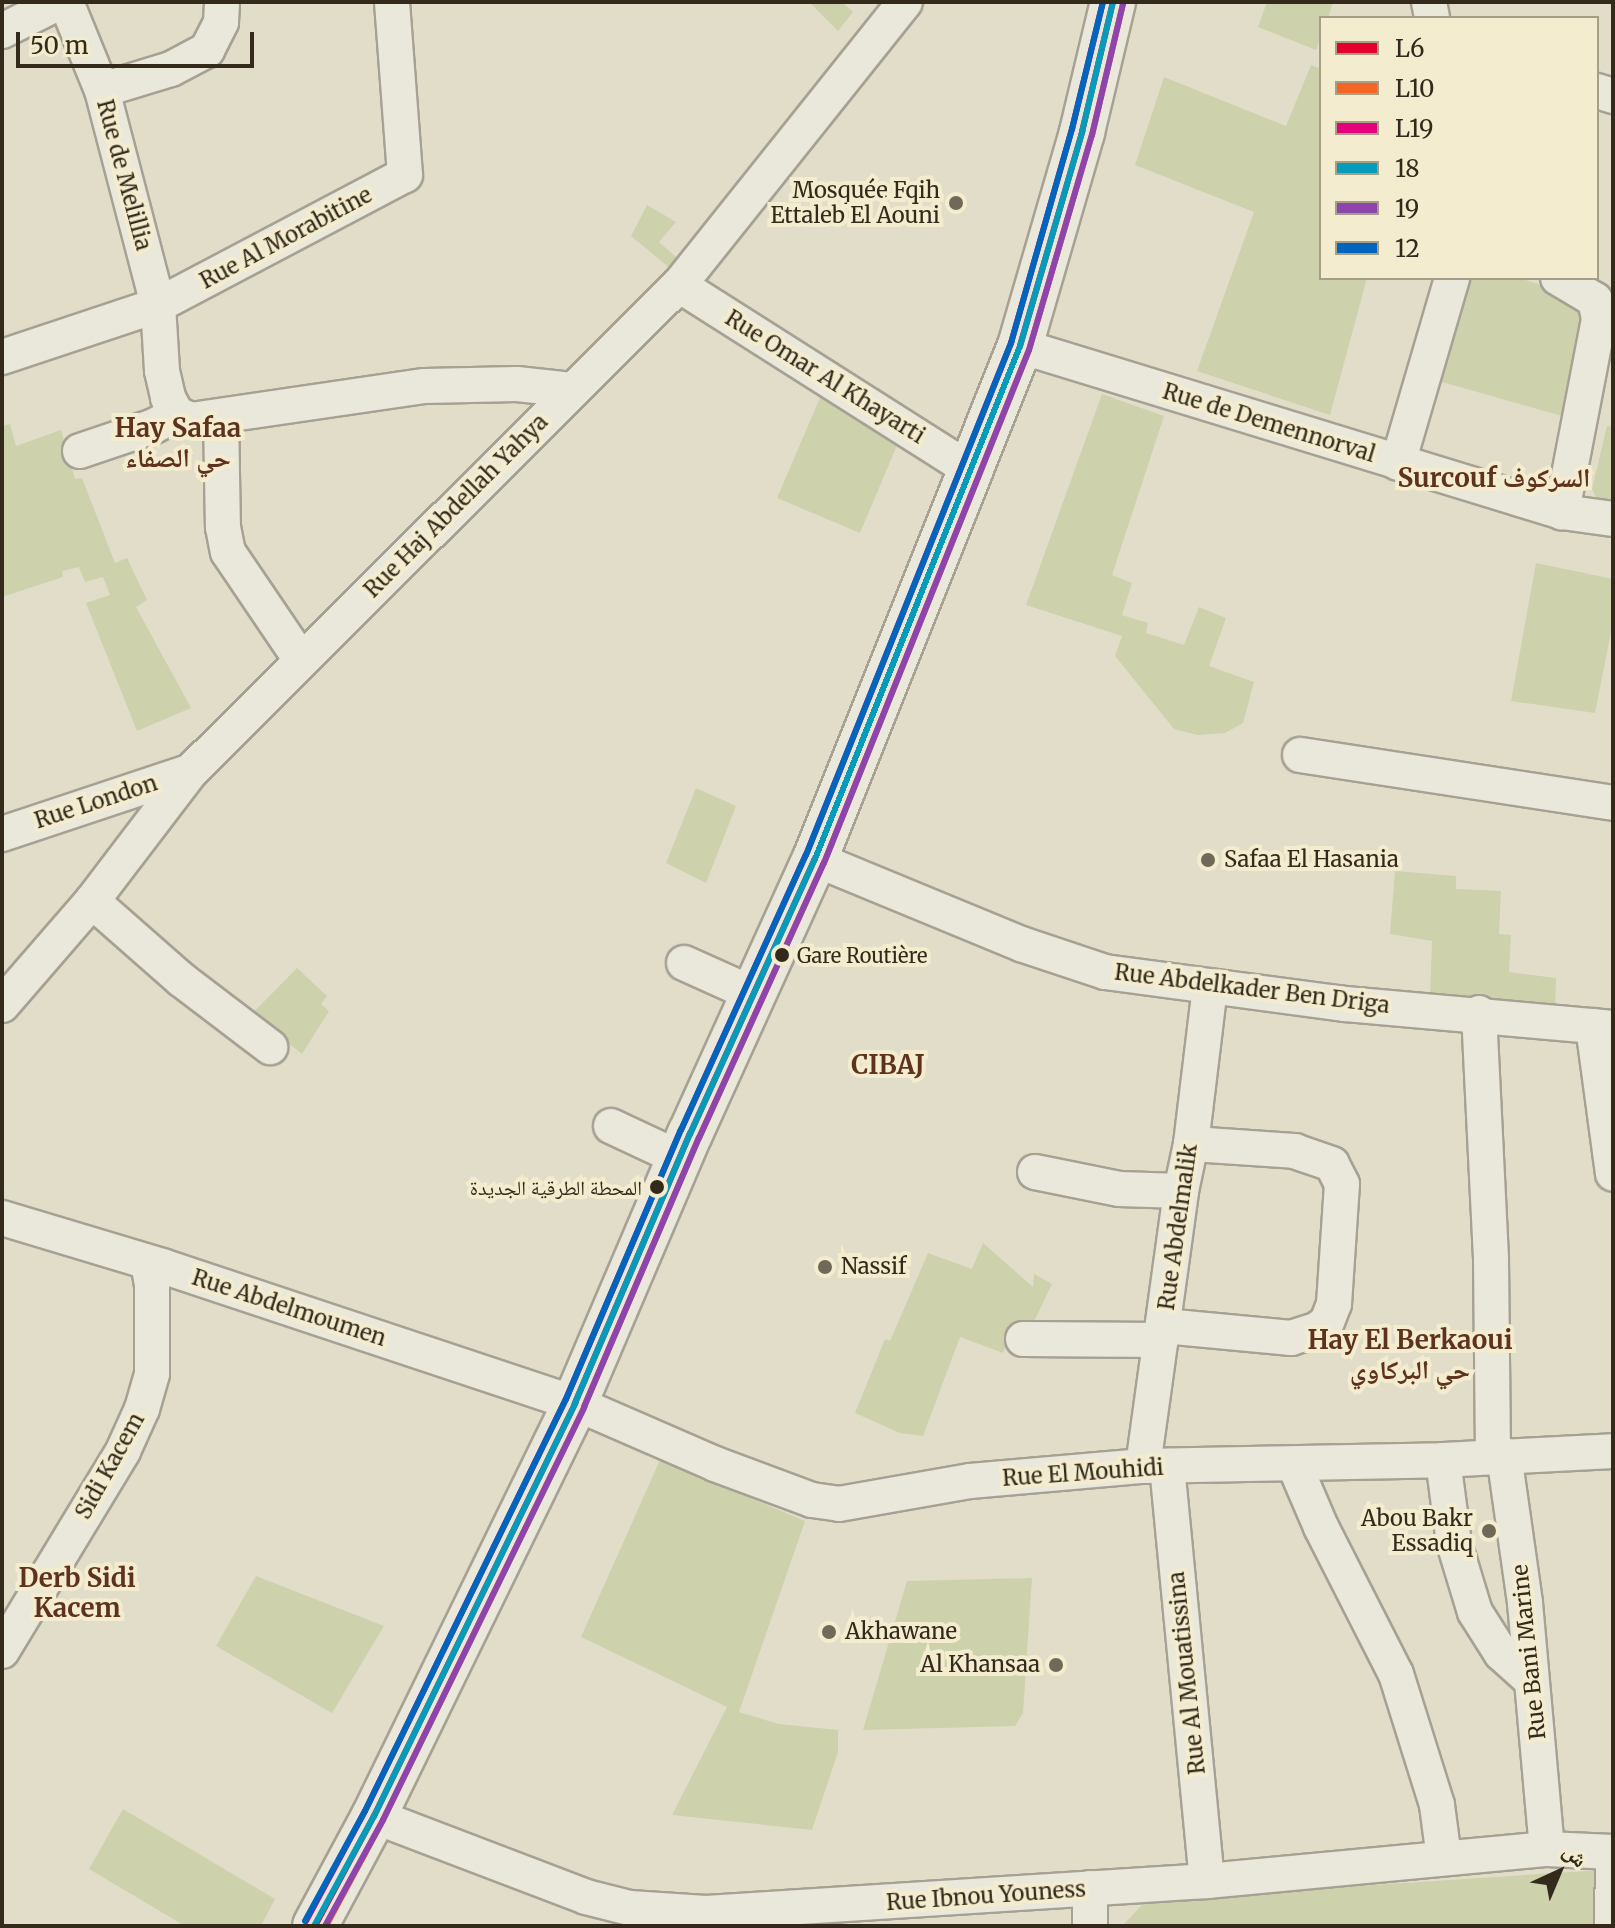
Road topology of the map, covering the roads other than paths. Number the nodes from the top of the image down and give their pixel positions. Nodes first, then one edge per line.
1 (63, 2) edge
2 (222, 2) edge
3 (392, 2) edge
4 (905, 2) edge
5 (1113, 2) edge
6 (2, 31) edge
7 (102, 90) junction
8 (1451, 280) edge
9 (1561, 280) edge
10 (679, 285) junction
11 (158, 305) junction
12 (1020, 346) junction
13 (2, 357) edge
14 (572, 390) junction
15 (177, 414) junction
16 (221, 416) junction
17 (80, 451) dead end
18 (1398, 463) junction
19 (971, 470) junction
20 (1562, 512) junction
21 (1613, 519) edge
22 (301, 660) junction
23 (1300, 755) dead end
24 (191, 771) junction
25 (1613, 803) edge
26 (2, 834) edge
27 (815, 859) junction
28 (92, 901) junction
29 (684, 963) dead end
30 (1210, 988) junction
31 (753, 994) junction
32 (2, 1005) edge
33 (1479, 1013) junction
34 (1603, 1027) edge
35 (270, 1047) dead end
36 (611, 1126) dead end
37 (1191, 1144) junction
38 (679, 1158) junction
39 (1035, 1172) dead end
40 (1613, 1174) edge
41 (1181, 1191) junction
42 (2, 1218) edge
43 (148, 1262) junction
44 (1162, 1333) junction
45 (1023, 1339) dead end
46 (575, 1403) junction
47 (1613, 1451) edge
48 (1498, 1456) junction
49 (1443, 1460) junction
50 (1294, 1464) junction
51 (1155, 1466) junction
52 (2, 1651) edge
53 (1531, 1680) junction
54 (374, 1816) junction
55 (1547, 1849) junction
56 (1613, 1852) edge
57 (1444, 1858) junction
58 (1207, 1881) junction
59 (1090, 1888) junction
60 (703, 1920) edge
61 (315, 1926) edge
62 (1090, 1926) edge
63 (1612, 1926) edge

1 - 6 street
1 - 7 street, Rue de Melillia
2 - 7 street
3 - 11 street, Rue Al Morabitine
4 - 10 street, Rue Haj Abdellah Yahya
5 - 12 street
7 - 11 street, Rue de Melillia
8 - 18 street
9 - 20 street
10 - 14 street, Rue Haj Abdellah Yahya
10 - 19 street, Rue Omar Al Khayarti
11 - 13 street, Rue Al Morabitine
11 - 15 street, Rue de Melillia
12 - 18 street, Rue de Demennorval
12 - 19 street
14 - 16 street
14 - 22 street, Rue Haj Abdellah Yahya
15 - 16 street
15 - 17 street
16 - 22 street
18 - 20 street, Rue de Demennorval
19 - 27 street
20 - 21 street, Rue de Demennorval
22 - 24 street, Rue Haj Abdellah Yahya
23 - 25 street
24 - 26 street, Rue London
24 - 28 street, Rue Haj Abdellah Yahya
27 - 30 street, Rue Abdelkader Ben Driga
27 - 31 street
28 - 32 street, Rue Haj Abdellah Yahya
28 - 35 street
29 - 31 street
30 - 33 street, Rue Abdelkader Ben Driga
30 - 37 street, Rue Abdelmalik
31 - 38 street
33 - 34 street, Rue Abdelkader Ben Driga
33 - 48 street, Rue Bani Marine
34 - 40 street
36 - 38 street
37 - 41 street, Rue Abdelmalik
37 - 44 street
38 - 46 street
39 - 41 street
41 - 44 street, Rue Abdelmalik
42 - 43 street, Rue Abdelmoumen
43 - 46 street, Rue Abdelmoumen
43 - 52 street, Sidi Kacem
44 - 45 street
44 - 51 street, Rue Abdelmalik
46 - 51 street, Rue El Mouhidi
46 - 54 street
47 - 48 street, Rue El Mouhidi
48 - 49 street, Rue El Mouhidi
48 - 53 street, Rue Bani Marine
49 - 50 street, Rue El Mouhidi
49 - 53 street
50 - 51 street, Rue El Mouhidi
50 - 57 street
51 - 58 street, Rue Al Mouatissina
53 - 55 street, Rue Bani Marine
54 - 60 street, Rue Ibnou Youness
54 - 61 street
55 - 56 street, Rue Ibnou Youness
55 - 57 street, Rue Ibnou Youness
56 - 63 street
57 - 58 street, Rue Ibnou Youness
58 - 59 street, Rue Ibnou Youness
59 - 60 street, Rue Ibnou Youness
59 - 62 street

